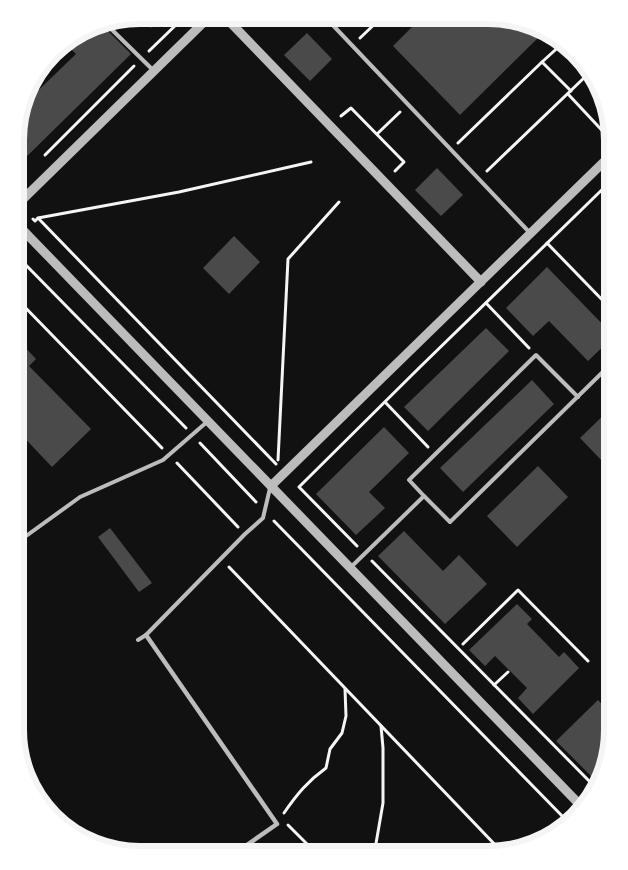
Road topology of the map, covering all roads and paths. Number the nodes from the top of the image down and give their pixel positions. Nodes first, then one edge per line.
1 (177, 24) edge
2 (202, 24) edge
3 (232, 24) edge
4 (332, 24) edge
5 (375, 24) edge
6 (110, 28) edge
7 (352, 46) junction
8 (558, 47) edge
9 (141, 58) junction
10 (542, 62) junction
11 (154, 72) junction
12 (586, 76) edge
13 (569, 92) junction
14 (408, 105) junction
15 (342, 116) dead end
16 (603, 131) edge
17 (377, 134) junction
18 (451, 150) junction
19 (44, 156) dead end
20 (311, 162) dead end
21 (604, 163) edge
22 (395, 171) dead end
23 (479, 180) junction
24 (604, 188) edge
25 (24, 198) edge
26 (339, 202) dead end
27 (24, 211) edge
28 (38, 218) junction
29 (24, 231) edge
30 (530, 234) junction
31 (547, 243) junction
32 (24, 263) edge
33 (481, 282) junction
34 (604, 302) edge
35 (486, 303) junction
36 (24, 306) edge
37 (536, 355) junction
38 (604, 371) edge
39 (578, 397) junction
40 (385, 402) junction
41 (208, 421) junction
42 (192, 435) junction
43 (436, 454) junction
44 (169, 455) junction
45 (284, 459) dead end
46 (277, 466) junction
47 (271, 486) junction
48 (424, 496) junction
49 (260, 506) dead end
50 (273, 520) dead end
51 (245, 534) junction
52 (24, 537) edge
53 (365, 554) junction
54 (221, 559) junction
55 (350, 568) junction
56 (146, 635) junction
57 (138, 640) dead end
58 (463, 644) dead end
59 (588, 661) dead end
60 (508, 672) dead end
61 (494, 685) junction
62 (345, 688) junction
63 (381, 726) junction
64 (591, 783) edge
65 (578, 803) edge
66 (564, 818) edge
67 (277, 824) junction
68 (496, 845) edge
69 (245, 846) edge
70 (310, 846) edge
71 (376, 846) edge

1 - 9 path
2 - 11 street
3 - 33 street
4 - 7 lane
5 - 7 path
6 - 9 lane
7 - 14 lane
8 - 10 path
9 - 11 lane
9 - 19 path
10 - 13 path
10 - 18 path
11 - 25 street
12 - 13 path
13 - 16 path
13 - 23 path
14 - 17 path
14 - 18 lane
15 - 17 path
17 - 22 path
18 - 23 lane
20 - 28 path
21 - 30 street
23 - 30 lane
24 - 31 path
26 - 46 path
27 - 28 path
28 - 46 path
29 - 41 street
30 - 33 street
31 - 34 path
31 - 35 path
32 - 42 path
33 - 47 street
35 - 37 path
35 - 40 path
36 - 44 path
37 - 39 lane
37 - 43 lane
38 - 39 lane
39 - 48 lane
40 - 43 path
40 - 53 path
41 - 42 lane
41 - 47 street
42 - 44 lane
42 - 49 path
43 - 48 lane
44 - 51 path
44 - 52 lane
45 - 46 path
47 - 51 lane
47 - 55 street
48 - 53 lane
50 - 66 path
51 - 54 lane
53 - 55 lane
53 - 61 path
54 - 56 lane
54 - 62 path
55 - 65 street
56 - 57 lane
56 - 67 street
58 - 59 path
60 - 61 path
61 - 64 path
62 - 63 path
62 - 67 path
63 - 68 path
63 - 71 path
67 - 69 street
67 - 70 path

